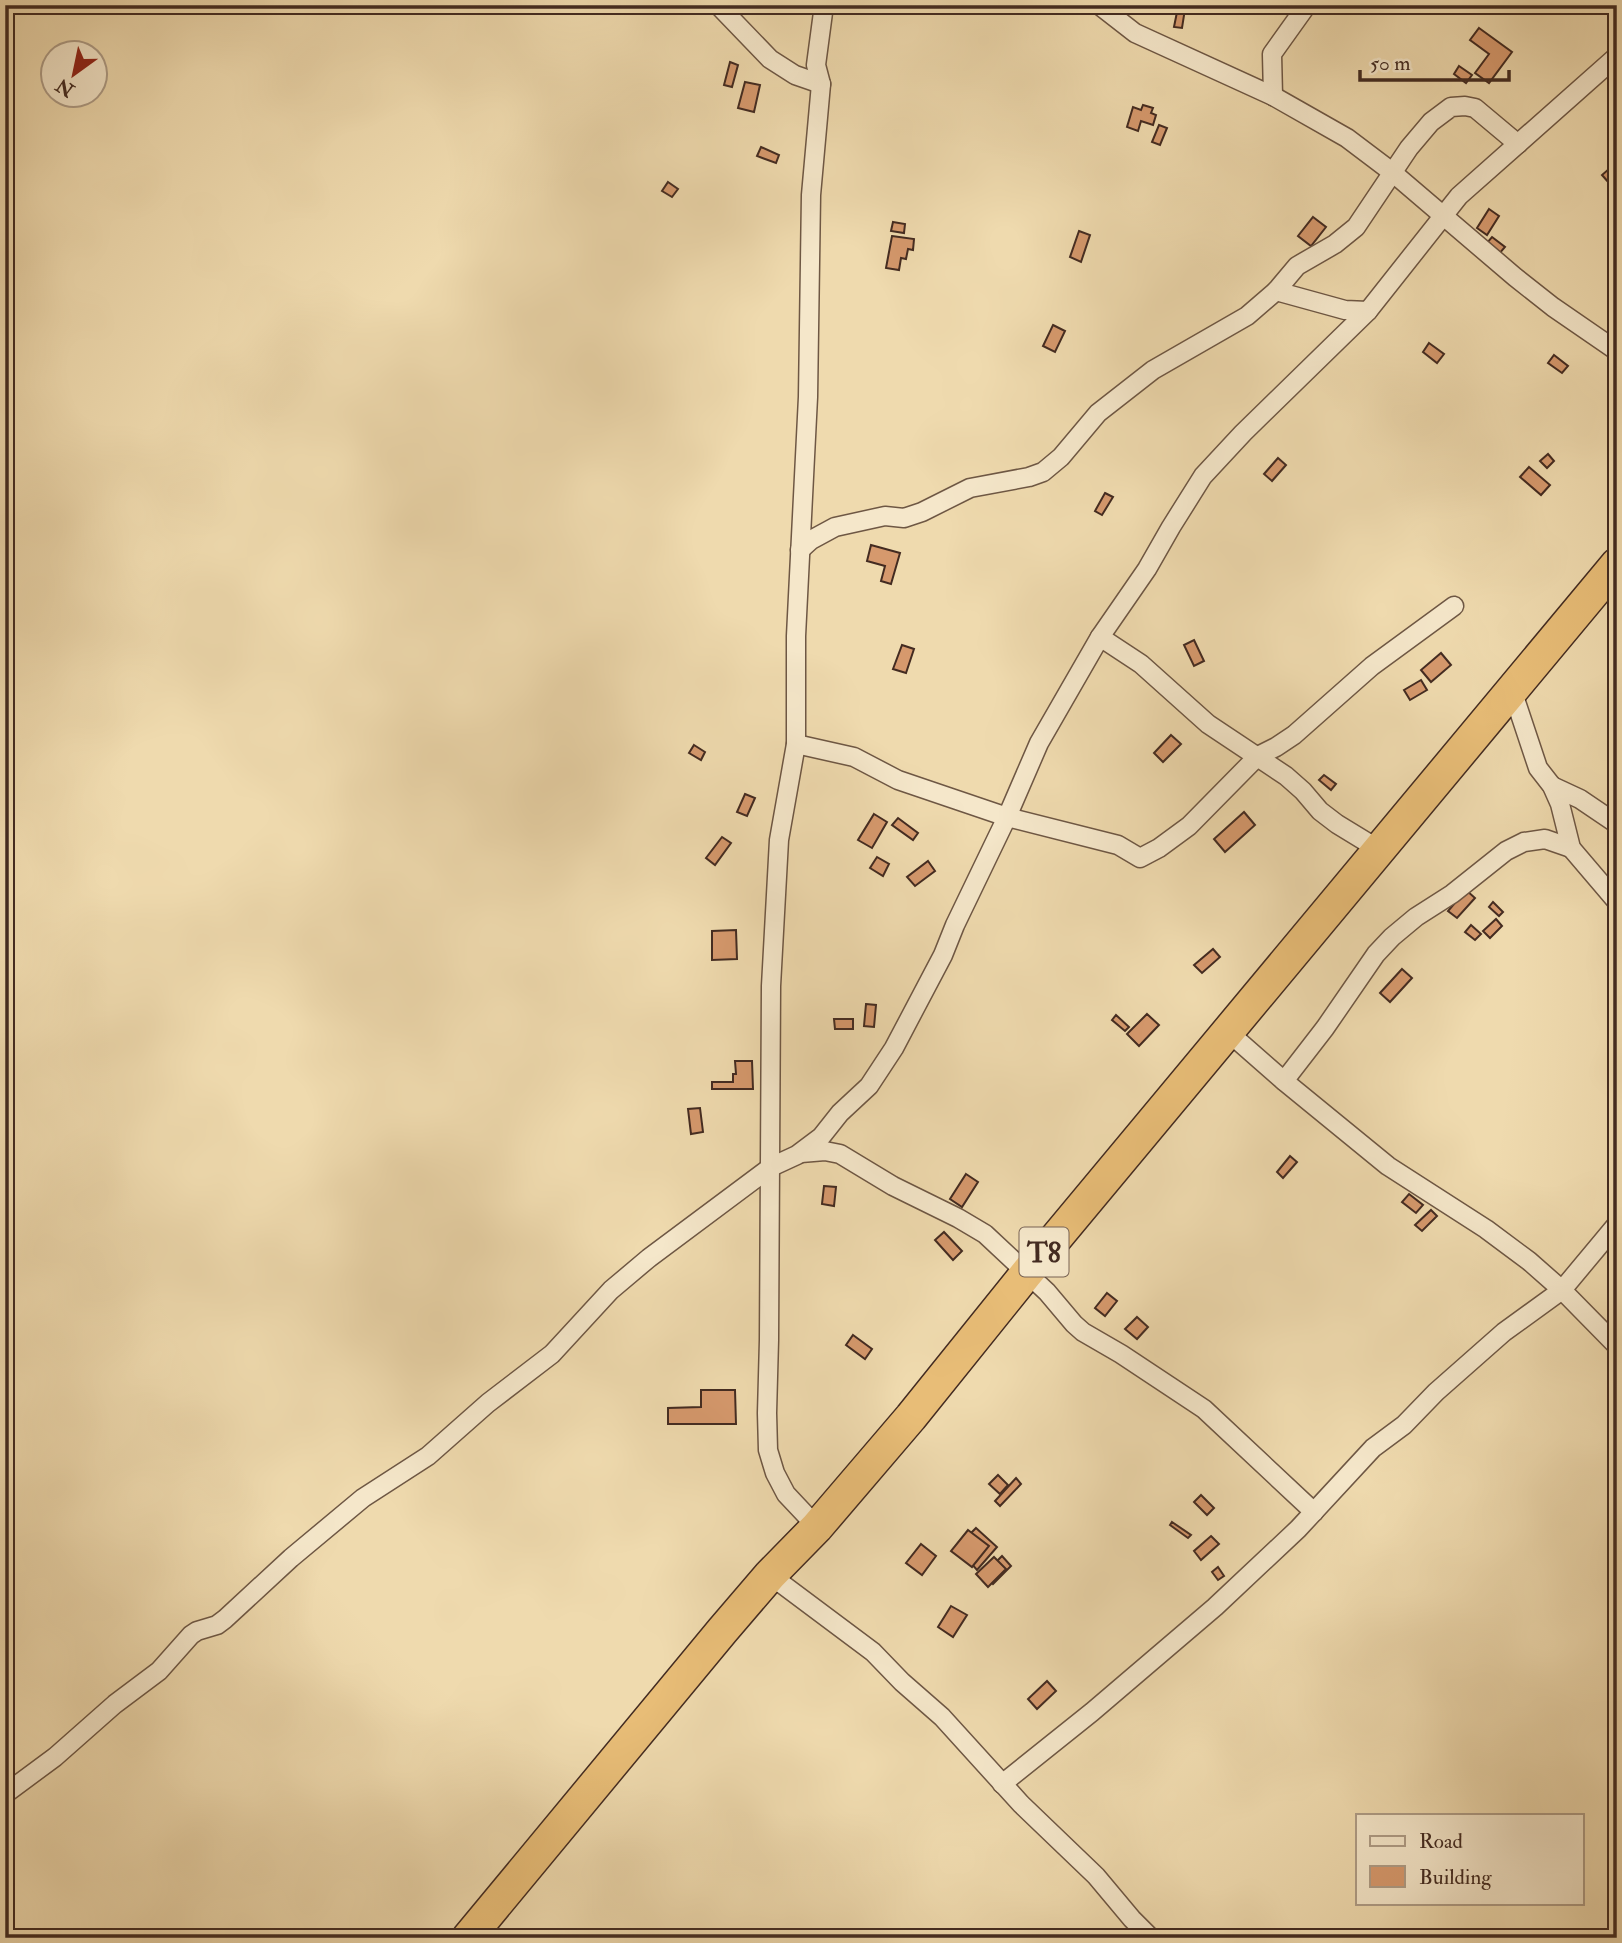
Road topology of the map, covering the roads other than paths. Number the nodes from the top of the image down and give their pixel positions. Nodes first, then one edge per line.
1 (718, 5) edge
2 (824, 5) edge
3 (1099, 5) edge
4 (1307, 5) edge
5 (1617, 55) edge
6 (821, 84) junction
7 (1273, 96) junction
8 (1518, 144) junction
9 (1392, 172) junction
10 (1442, 216) junction
11 (1276, 291) junction
12 (1368, 310) junction
13 (1617, 351) edge
14 (800, 550) junction
15 (1617, 564) edge
16 (1454, 606) dead end
17 (1100, 637) junction
18 (1512, 690) junction
19 (796, 744) junction
20 (1258, 756) junction
21 (1552, 786) junction
22 (1007, 817) junction
23 (1617, 824) edge
24 (1571, 848) junction
25 (1378, 849) junction
26 (1617, 902) edge
27 (1227, 1031) junction
28 (1284, 1081) junction
29 (800, 1153) junction
30 (771, 1167) junction
31 (1617, 1224) edge
32 (1026, 1274) junction
33 (1562, 1290) junction
34 (1617, 1346) edge
35 (1314, 1512) junction
36 (817, 1527) junction
37 (770, 1575) junction
38 (1002, 1784) junction
39 (5, 1794) edge
40 (468, 1938) edge
41 (1151, 1938) edge

1 - 6 street
2 - 6 street
3 - 7 street
4 - 7 street
5 - 8 street
6 - 14 street
7 - 9 street
8 - 9 street
8 - 10 street
9 - 10 street
9 - 11 street
10 - 12 street
10 - 13 street
11 - 12 street
11 - 14 street
12 - 17 street
14 - 19 street
15 - 18 highway, T8
16 - 20 street
17 - 20 street
17 - 22 street
18 - 21 street
18 - 25 highway, T8
19 - 22 street
19 - 30 street
20 - 22 street
20 - 25 street
21 - 23 street
21 - 24 street
22 - 29 street
24 - 26 street
24 - 28 street
25 - 27 highway, T8
27 - 28 street
27 - 32 highway, T8
28 - 33 street
29 - 30 street
29 - 32 street
30 - 36 street
30 - 39 street
31 - 33 street
32 - 35 street
32 - 36 highway, T8
33 - 34 street
33 - 35 street
35 - 38 street
36 - 37 highway, T8
37 - 38 street
37 - 40 highway, T8
38 - 41 street

